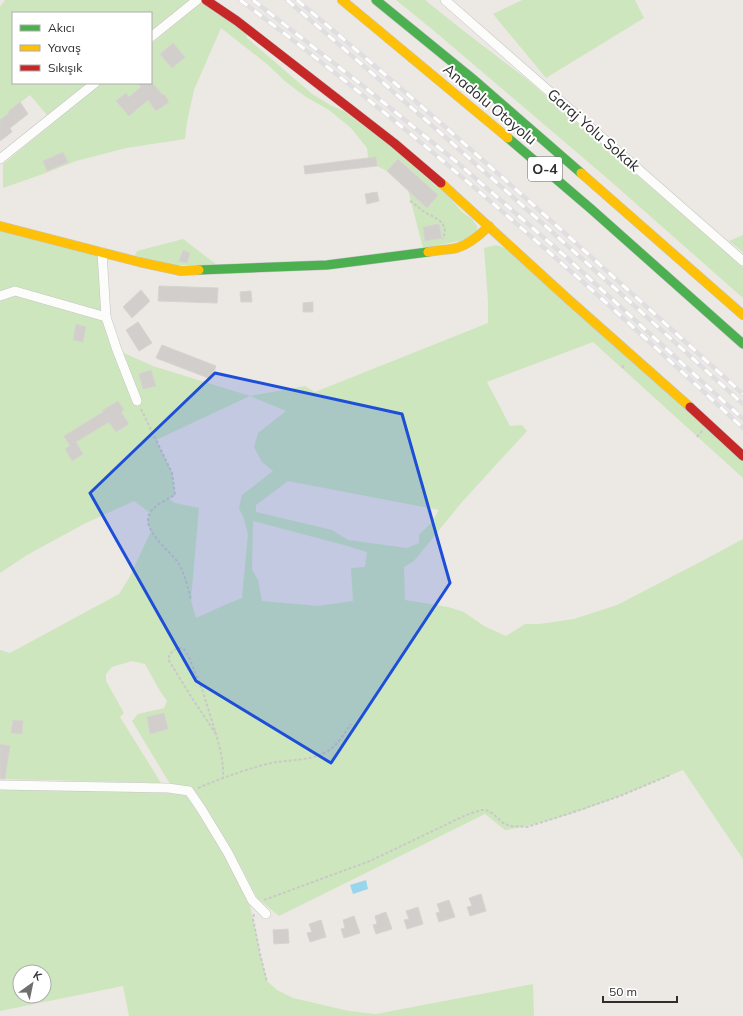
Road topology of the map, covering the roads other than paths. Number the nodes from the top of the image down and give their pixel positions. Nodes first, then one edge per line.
1 (197, 0) edge
2 (206, 0) edge
3 (342, 0) edge
4 (376, 0) edge
5 (445, 0) edge
6 (152, 36) edge
7 (94, 84) edge
8 (0, 159) edge
9 (0, 226) edge
10 (488, 226) junction
11 (102, 252) junction
12 (743, 261) edge
13 (0, 296) edge
14 (743, 315) edge
15 (106, 317) junction
16 (743, 344) edge
17 (137, 401) road end
18 (743, 456) edge
19 (0, 785) edge
20 (266, 914) dead end

1 - 6 street
2 - 10 main road
3 - 16 main road, Anadolu Otoyolu / O-4
4 - 14 main road, Anadolu Otoyolu / O-4
5 - 12 street, Garaj Yolu Sokak
7 - 8 street
9 - 11 main road
10 - 11 main road
10 - 18 main road
11 - 15 street
13 - 15 street
15 - 17 street
19 - 20 street

